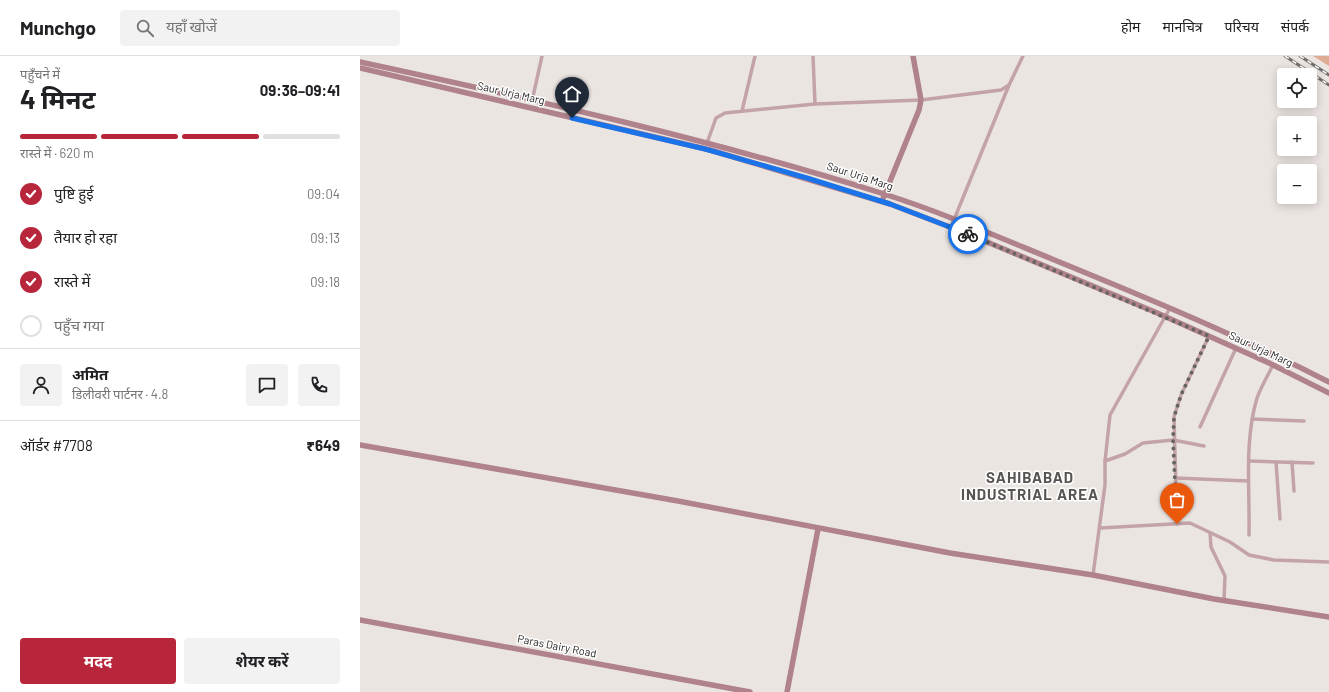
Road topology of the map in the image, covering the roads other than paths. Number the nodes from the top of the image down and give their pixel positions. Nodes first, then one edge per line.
1 (542, 56) edge
2 (755, 56) edge
3 (812, 56) edge
4 (913, 56) edge
5 (1023, 56) edge
6 (360, 62) edge
7 (360, 68) edge
8 (1009, 85) junction
9 (920, 100) junction
10 (532, 101) junction
11 (815, 104) junction
12 (742, 111) junction
13 (707, 143) junction
14 (885, 194) junction
15 (882, 201) junction
16 (955, 219) junction
17 (952, 227) junction
18 (1170, 308) junction
19 (1165, 317) junction
20 (1209, 336) junction
21 (1236, 348) junction
22 (1273, 365) junction
23 (1328, 382) edge
24 (1326, 392) edge
25 (1252, 419) junction
26 (1304, 421) dead end
27 (1200, 427) dead end
28 (1173, 440) junction
29 (360, 445) edge
30 (1204, 446) dead end
31 (1105, 461) junction
32 (1249, 461) junction
33 (1276, 462) junction
34 (1292, 462) junction
35 (1313, 463) dead end
36 (1176, 478) junction
37 (1248, 481) junction
38 (1294, 491) dead end
39 (1280, 519) dead end
40 (1177, 524) junction
41 (1100, 528) junction
42 (818, 529) junction
43 (1210, 533) junction
44 (1249, 535) dead end
45 (1329, 562) edge
46 (1093, 575) junction
47 (1224, 601) junction
48 (1329, 617) edge
49 (360, 620) edge
50 (750, 692) edge
51 (787, 692) edge

1 - 10 street
2 - 12 street
3 - 11 street
4 - 9 street
5 - 8 street
6 - 10 street, Saur Urja Marg
7 - 15 street, Saur Urja Marg
8 - 9 street
8 - 16 street
9 - 11 street
9 - 14 street
10 - 13 street, Saur Urja Marg
11 - 12 street
12 - 13 street
13 - 14 street, Saur Urja Marg
14 - 15 street
14 - 16 street, Saur Urja Marg
15 - 17 street, Saur Urja Marg
16 - 17 street
16 - 18 street, Saur Urja Marg
17 - 19 street, Saur Urja Marg
18 - 19 street
18 - 23 street, Saur Urja Marg
19 - 20 street, Saur Urja Marg
19 - 31 street
20 - 21 street, Saur Urja Marg
20 - 28 street
21 - 22 street, Saur Urja Marg
21 - 27 street
22 - 24 street, Saur Urja Marg
22 - 25 street
23 - 24 street
25 - 26 street
25 - 32 street
28 - 30 street
28 - 31 street
28 - 36 street
29 - 42 street
31 - 41 street
32 - 33 street
32 - 37 street
33 - 34 street
33 - 39 street
34 - 35 street
34 - 38 street
36 - 37 street
36 - 40 street
37 - 44 street
40 - 41 street
40 - 43 street
41 - 46 street
42 - 46 street
42 - 51 street
43 - 45 street
43 - 47 street
46 - 47 street
47 - 48 street
49 - 50 street, Paras Dairy Road

